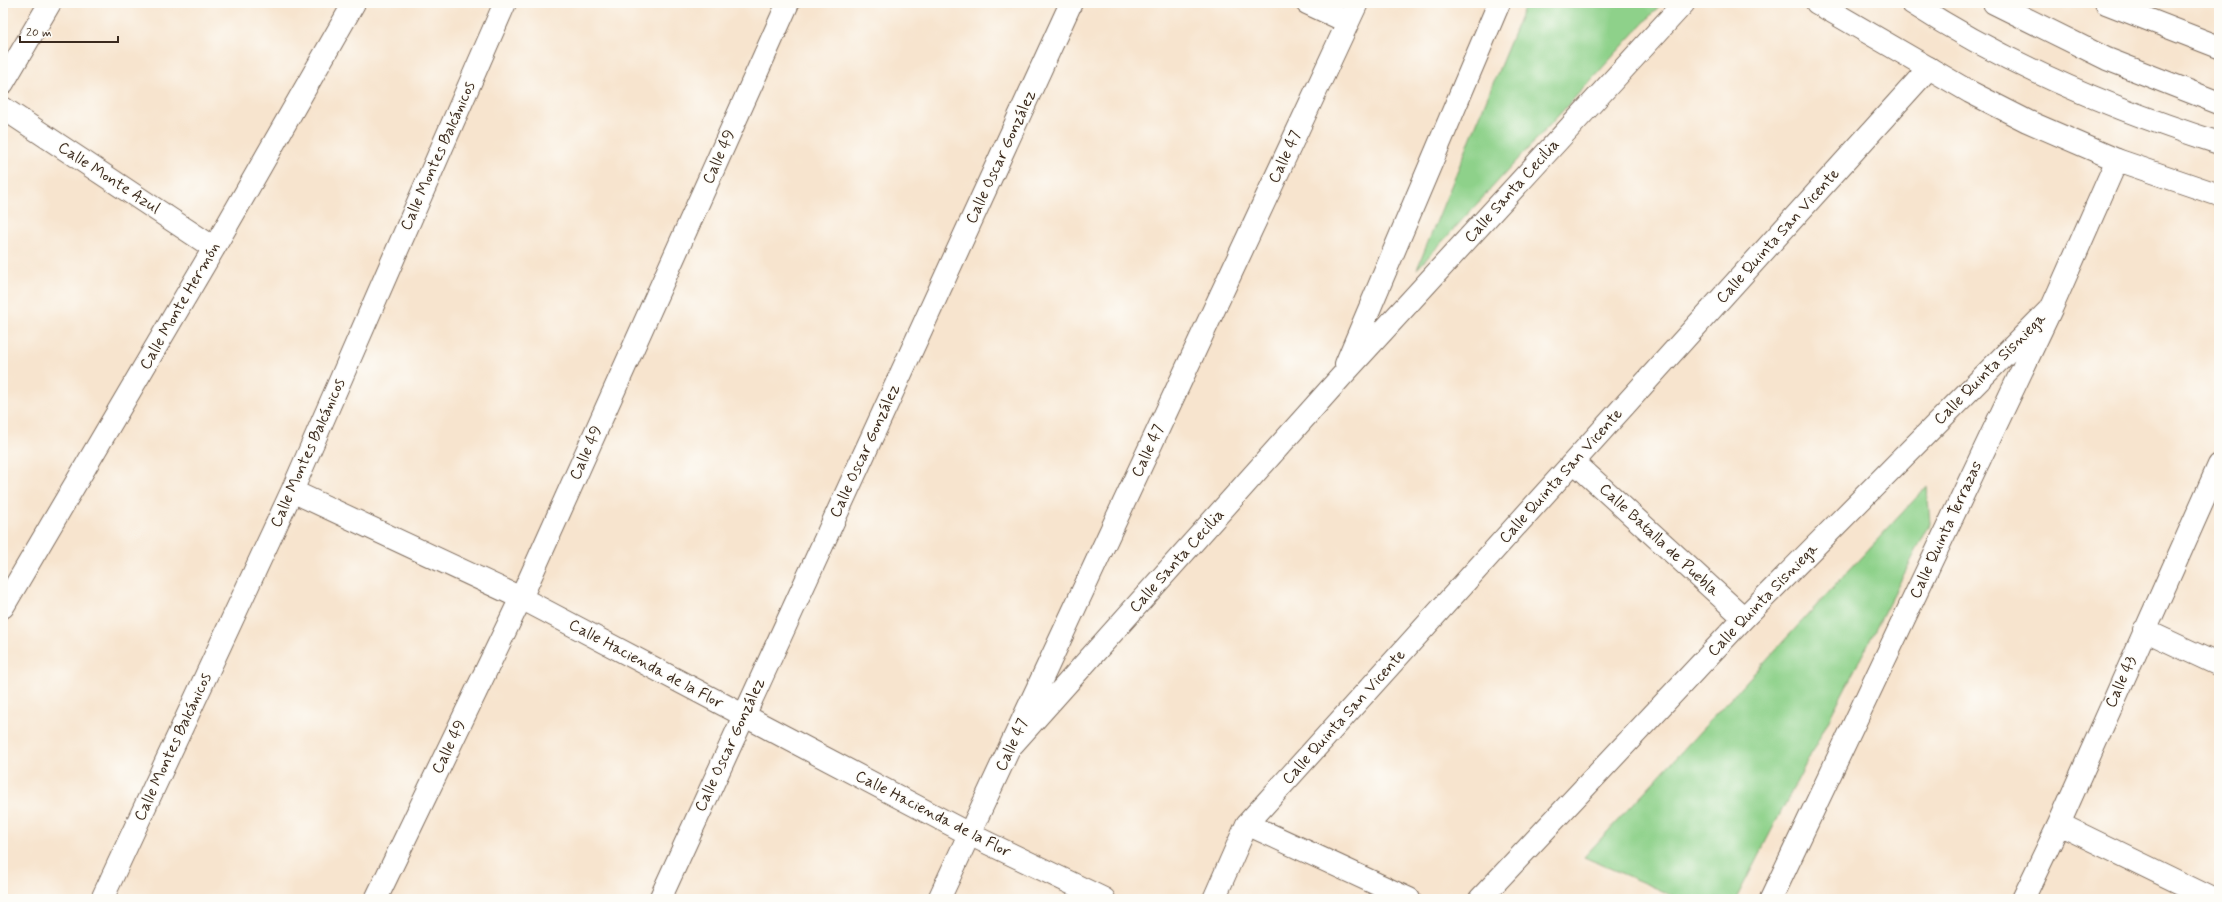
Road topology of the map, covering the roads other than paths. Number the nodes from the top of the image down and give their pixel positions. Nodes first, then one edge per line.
1 (50, 3) edge
2 (354, 3) edge
3 (505, 3) edge
4 (788, 3) edge
5 (1071, 3) edge
6 (1307, 3) edge
7 (1498, 3) edge
8 (1684, 3) edge
9 (1817, 3) edge
10 (1912, 3) edge
11 (1994, 3) edge
12 (2106, 3) edge
13 (1352, 12) edge
14 (2219, 47) edge
15 (1929, 68) junction
16 (3, 83) edge
17 (2219, 103) edge
18 (3, 108) edge
19 (2219, 143) edge
20 (2117, 160) junction
21 (2219, 195) edge
22 (214, 248) junction
23 (2052, 307) junction
24 (1340, 378) junction
25 (1574, 462) junction
26 (2219, 465) edge
27 (292, 491) junction
28 (521, 598) junction
29 (3, 607) edge
30 (1744, 618) junction
31 (2144, 630) junction
32 (2219, 665) edge
33 (743, 715) junction
34 (1013, 744) junction
35 (1247, 824) junction
36 (2059, 824) junction
37 (969, 834) junction
38 (102, 899) edge
39 (376, 899) edge
40 (660, 899) edge
41 (939, 899) edge
42 (1104, 899) edge
43 (1214, 899) edge
44 (1409, 899) edge
45 (1480, 899) edge
46 (1771, 899) edge
47 (2023, 899) edge
48 (2213, 899) edge

1 - 16 street
2 - 22 street, Calle Monte Hermón
3 - 27 street, Calle Montes Balcánicos
4 - 28 street, Calle 49
5 - 33 street, Calle Oscar González
6 - 13 street
7 - 24 street, Calle Santa Cecilia
8 - 24 street, Calle Santa Cecilia
9 - 15 street
10 - 19 street
11 - 17 street
12 - 14 street
13 - 34 street, Calle 47
15 - 20 street
15 - 25 street, Calle Quinta San Vicente
18 - 22 street, Calle Monte Azul
20 - 21 street
20 - 23 street, Calle Quinta Terrazas
22 - 29 street, Calle Monte Hermón
23 - 30 street, Calle Quinta Sisniega
23 - 46 street, Calle Quinta Terrazas
24 - 34 street, Calle Santa Cecilia
25 - 30 street, Calle Batalla de Puebla
25 - 35 street, Calle Quinta San Vicente
26 - 31 street, Calle 43
27 - 28 street, Calle Hacienda de la Flor
27 - 38 street, Calle Montes Balcánicos
28 - 33 street, Calle Hacienda de la Flor
28 - 39 street, Calle 49
30 - 45 street, Calle Quinta Sisniega
31 - 32 street
31 - 36 street, Calle 43
33 - 37 street, Calle Hacienda de la Flor
33 - 40 street, Calle Oscar González
34 - 37 street, Calle 47
35 - 43 street, Calle Quinta San Vicente
35 - 44 street
36 - 47 street, Calle 43
36 - 48 street
37 - 41 street, Calle 47
37 - 42 street, Calle Hacienda de la Flor

